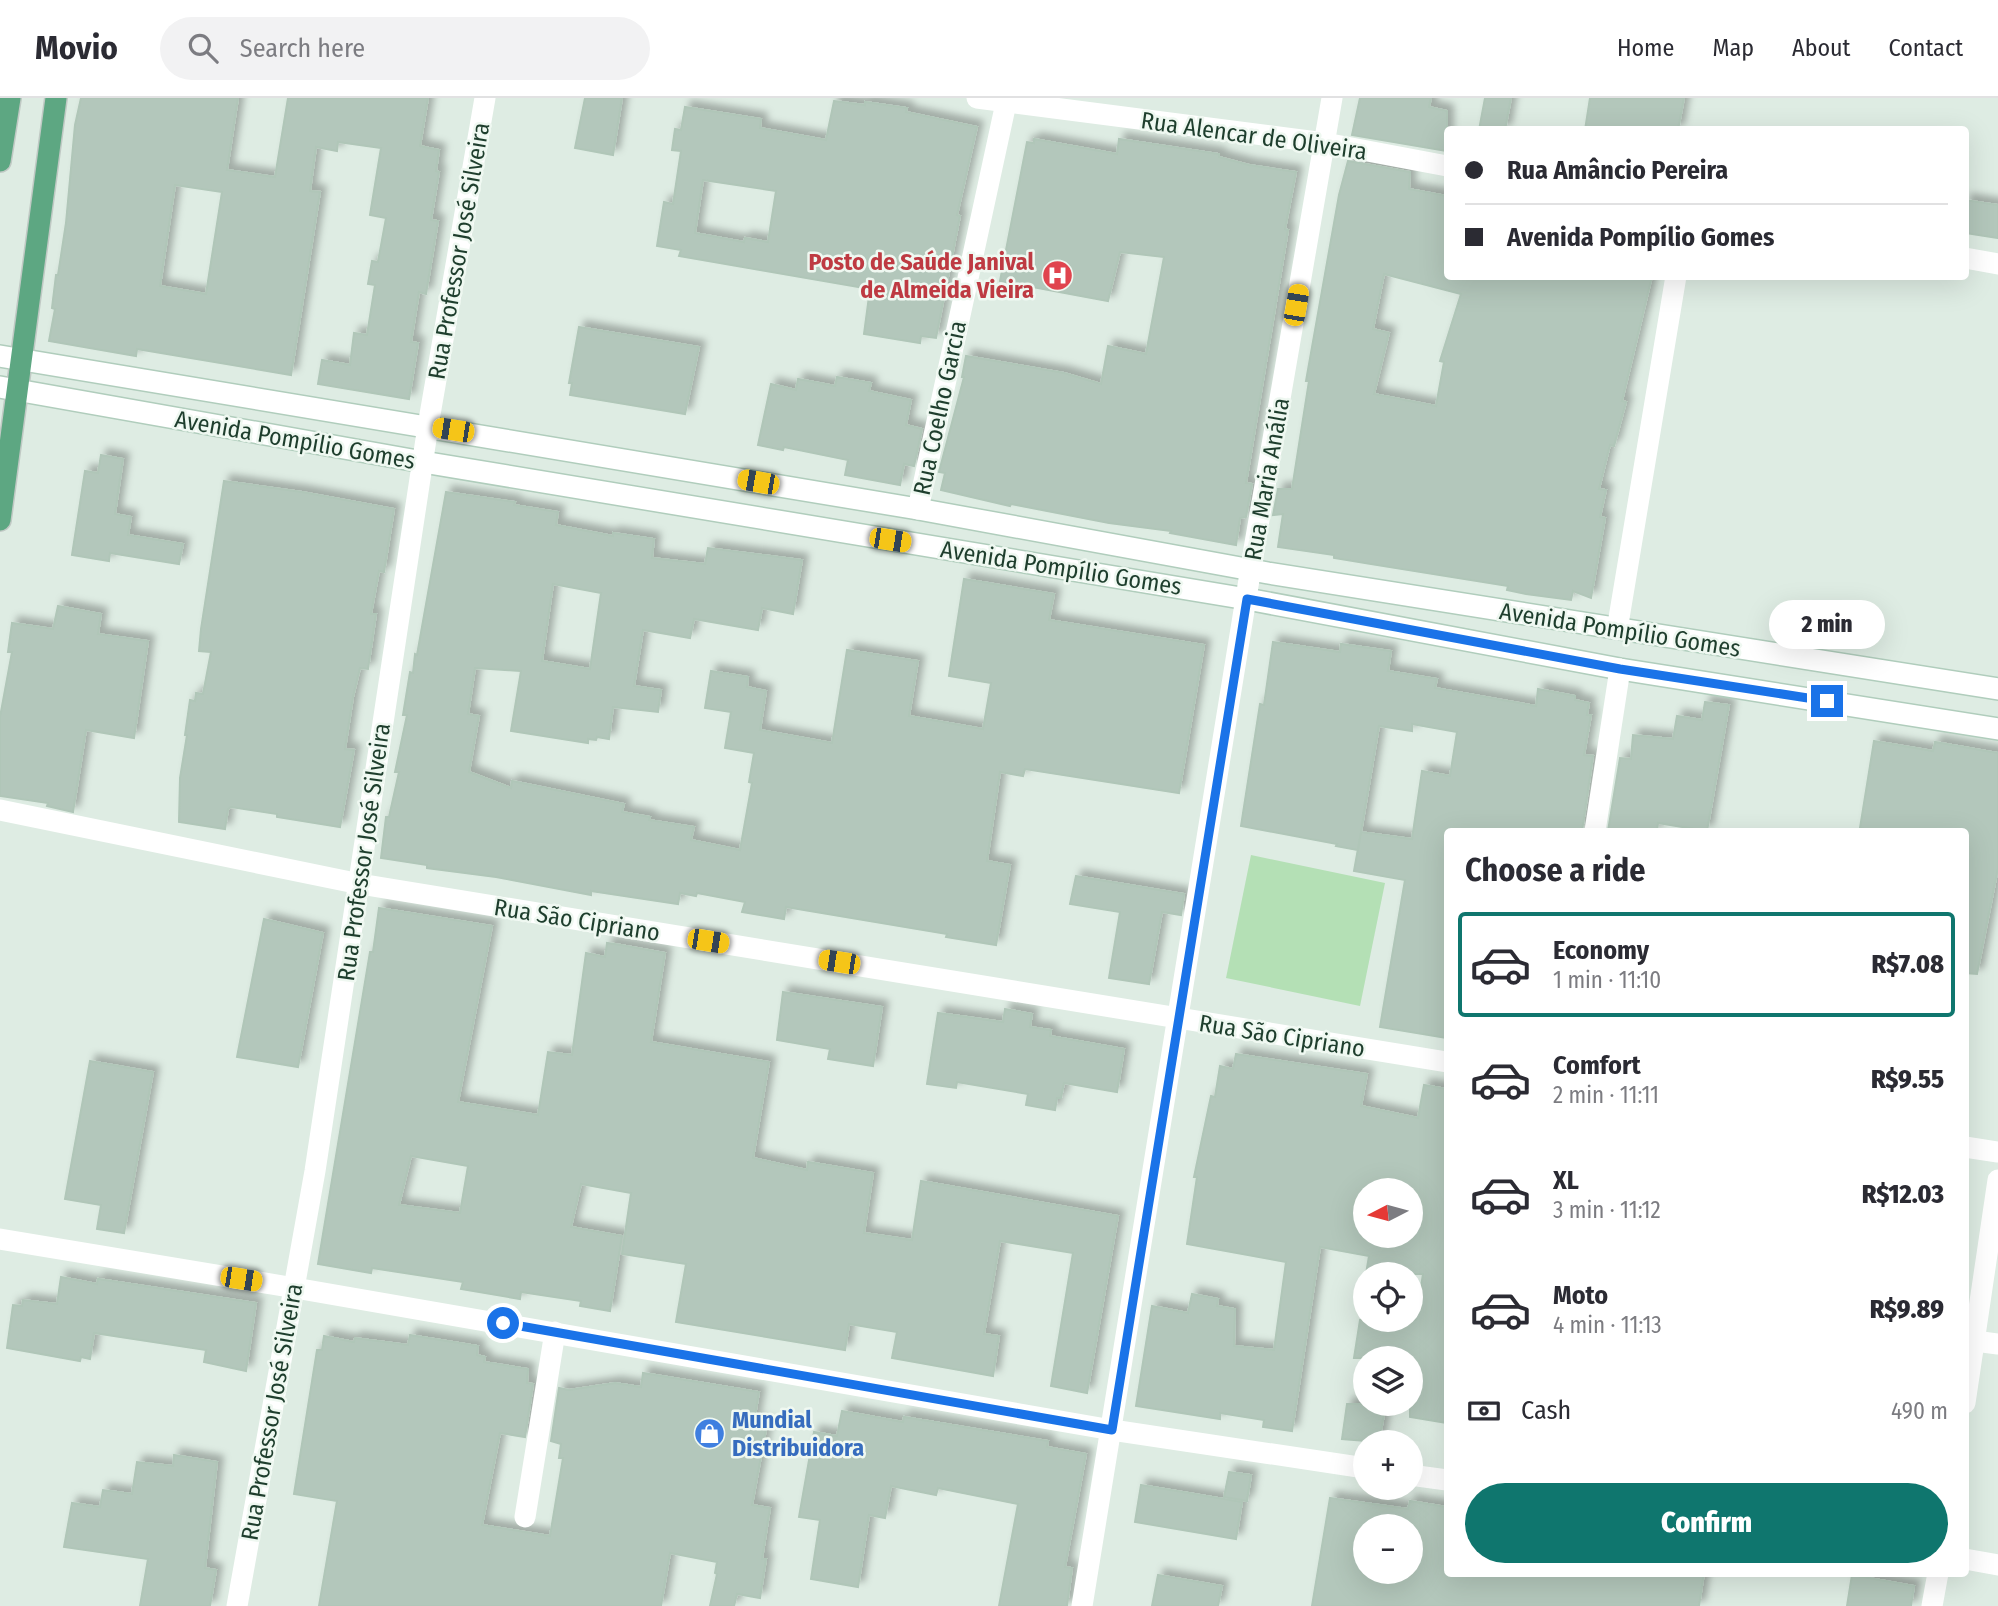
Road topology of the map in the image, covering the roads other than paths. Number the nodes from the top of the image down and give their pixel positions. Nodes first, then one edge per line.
1 (10, 98) edge
2 (56, 98) edge
3 (485, 98) edge
4 (977, 98) edge
5 (1332, 98) edge
6 (1006, 103) junction
7 (1325, 143) junction
8 (0, 161) edge
9 (1444, 165) edge
10 (1969, 259) edge
11 (1998, 264) edge
12 (1675, 280) edge
13 (0, 356) edge
14 (23, 359) junction
15 (9, 389) edge
16 (428, 426) junction
17 (423, 462) junction
18 (918, 509) junction
19 (0, 520) edge
20 (1251, 570) junction
21 (1247, 599) junction
22 (1617, 630) junction
23 (1620, 669) junction
24 (1998, 690) edge
25 (1998, 729) edge
26 (0, 810) edge
27 (1595, 828) edge
28 (360, 884) junction
29 (1179, 1019) junction
30 (1444, 1062) edge
31 (1969, 1148) edge
32 (1998, 1152) edge
33 (1998, 1180) edge
34 (0, 1239) edge
35 (295, 1287) junction
36 (555, 1332) junction
37 (1975, 1341) junction
38 (1998, 1344) edge
39 (1969, 1378) edge
40 (1112, 1430) junction
41 (1353, 1466) edge
42 (1423, 1477) edge
43 (1444, 1480) edge
44 (525, 1517) dead end
45 (1969, 1560) edge
46 (1998, 1566) edge
47 (1937, 1577) edge
48 (237, 1606) edge
49 (1082, 1606) edge
50 (1932, 1606) edge

1 - 8 main road
2 - 14 main road
3 - 16 street, Rua Professor José Silveira
4 - 6 street, Rua Alencar de Oliveira
5 - 7 street, Rua Maria Anália
6 - 7 street, Rua Alencar de Oliveira
6 - 18 street, Rua Coelho Garcia
7 - 9 street, Rua Alencar de Oliveira
7 - 20 street, Rua Maria Anália
10 - 11 street
12 - 22 street
13 - 14 street, Avenida Pompílio Gomes
14 - 15 main road
14 - 16 street, Avenida Pompílio Gomes
15 - 17 street, Avenida Pompílio Gomes
15 - 19 main road
16 - 17 street, Rua Professor José Silveira
16 - 18 street, Avenida Pompílio Gomes
17 - 21 street, Avenida Pompílio Gomes
17 - 28 street, Rua Professor José Silveira
18 - 20 street, Avenida Pompílio Gomes
20 - 21 street, Rua Maria Anália
20 - 22 street, Avenida Pompílio Gomes
21 - 23 street, Avenida Pompílio Gomes
21 - 29 street, Rua Maria Anália
22 - 24 street, Avenida Pompílio Gomes
23 - 25 street, Avenida Pompílio Gomes
23 - 27 street
26 - 28 street, Rua São Cipriano
28 - 29 street, Rua São Cipriano
28 - 35 street, Rua Professor José Silveira
29 - 30 street, Rua São Cipriano
29 - 40 street, Rua Maria Anália
31 - 32 street
33 - 37 street
34 - 35 street
35 - 36 street
35 - 48 street, Rua Professor José Silveira
36 - 40 street
36 - 44 street
37 - 38 street
37 - 39 street
40 - 41 street
40 - 49 street, Rua Maria Anália
42 - 43 street
45 - 46 street
47 - 50 street

